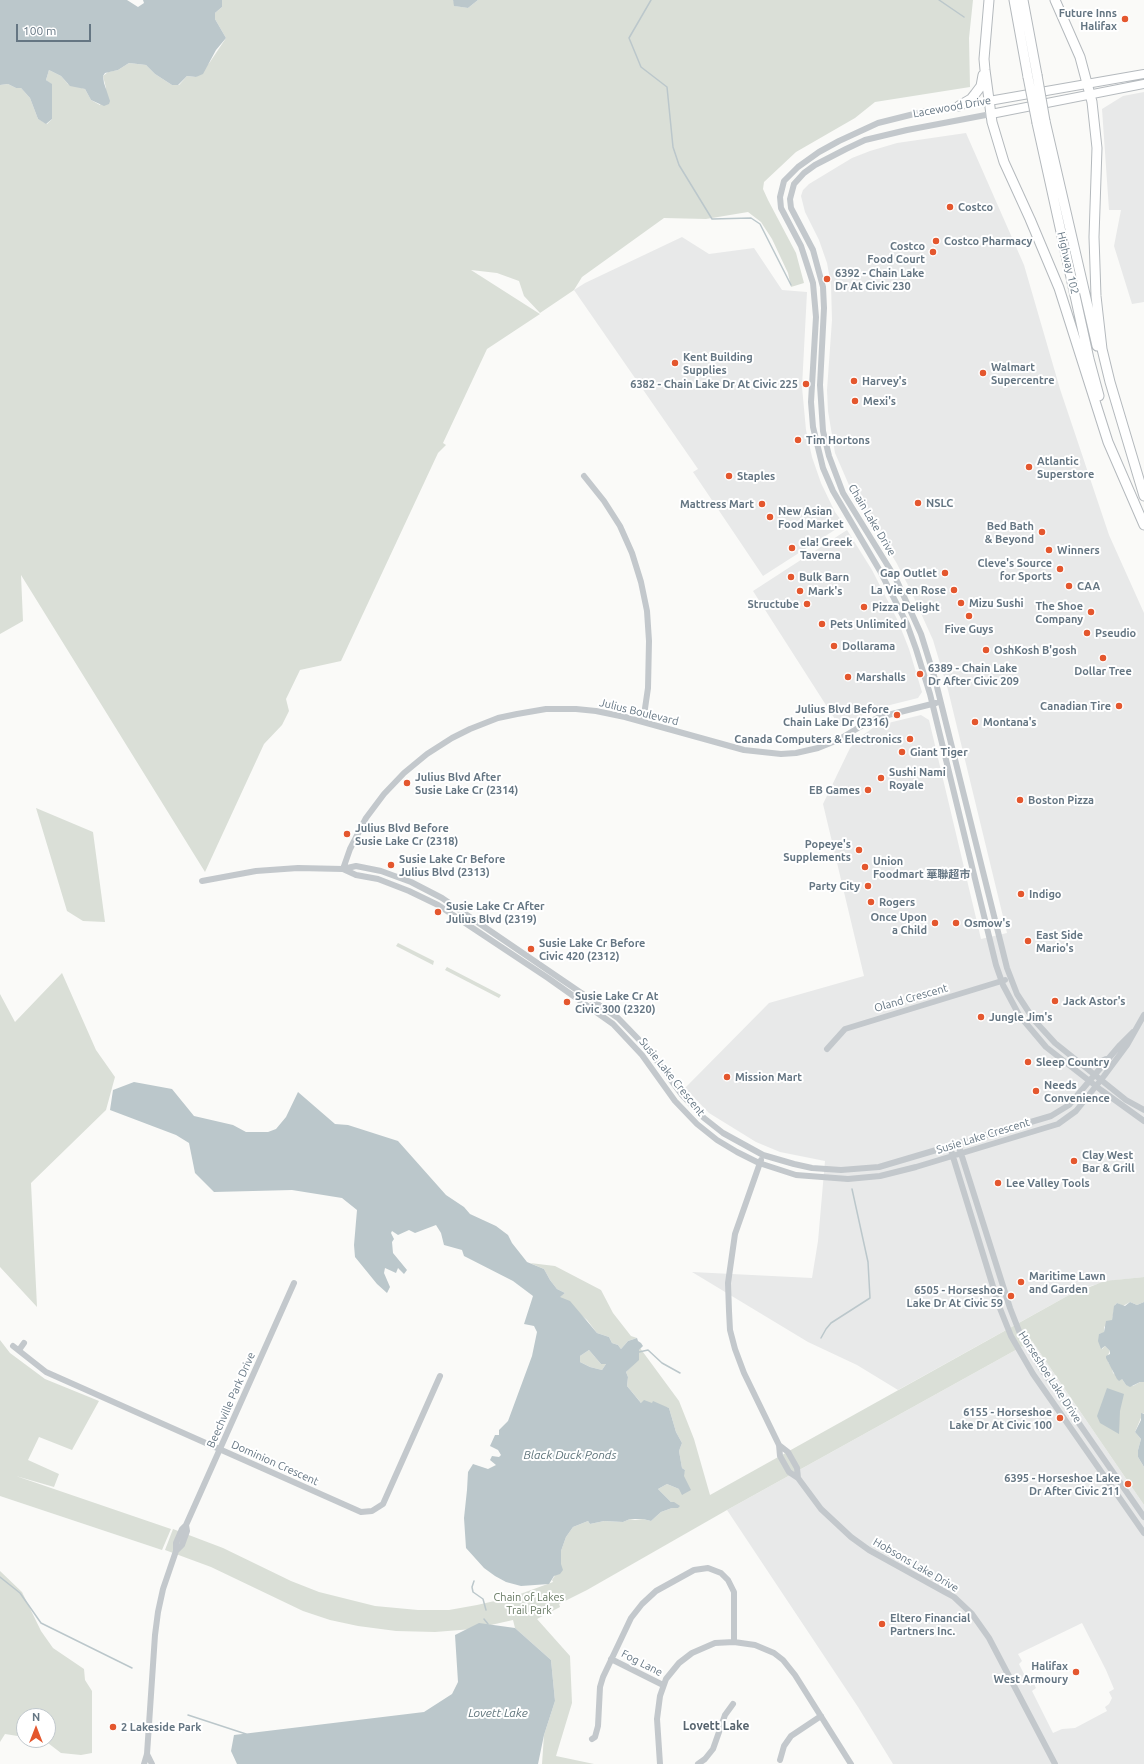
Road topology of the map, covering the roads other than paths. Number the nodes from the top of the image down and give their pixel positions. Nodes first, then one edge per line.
1 (989, 0) edge
2 (1014, 0) edge
3 (1023, 0) edge
4 (1055, 0) edge
5 (985, 70) junction
6 (1144, 74) edge
7 (1032, 76) junction
8 (1088, 84) junction
9 (1144, 84) edge
10 (1090, 95) junction
11 (989, 101) junction
12 (959, 106) junction
13 (991, 114) junction
14 (1041, 122) junction
15 (794, 184) joint
16 (781, 188) joint
17 (584, 476) dead end
18 (1144, 496) edge
19 (1144, 521) edge
20 (1144, 525) edge
21 (941, 702) junction
22 (932, 704) junction
23 (643, 722) junction
24 (974, 838) junction
25 (966, 840) junction
26 (343, 869) junction
27 (202, 881) dead end
28 (1010, 979) junction
29 (1002, 981) junction
30 (1144, 1015) edge
31 (1133, 1032) junction
32 (827, 1049) dead end
33 (1111, 1056) junction
34 (1080, 1063) junction
35 (1095, 1075) junction
36 (1101, 1080) junction
37 (1089, 1081) junction
38 (1095, 1086) junction
39 (1144, 1110) edge
40 (1144, 1121) edge
41 (958, 1144) junction
42 (950, 1147) junction
43 (961, 1153) junction
44 (763, 1155) junction
45 (953, 1156) junction
46 (759, 1164) junction
47 (294, 1284) dead end
48 (24, 1343) dead end
49 (440, 1376) dead end
50 (220, 1450) junction
51 (1144, 1517) edge
52 (1144, 1533) edge
53 (734, 1642) junction
54 (611, 1659) junction
55 (663, 1685) junction
56 (733, 1704) dead end
57 (821, 1716) junction
58 (592, 1739) dead end
59 (147, 1754) junction
60 (780, 1760) dead end
61 (144, 1764) edge
62 (152, 1764) edge
63 (660, 1764) edge
64 (698, 1764) edge
65 (851, 1764) edge
66 (1055, 1764) edge

1 - 5 highway
2 - 7 highway, Highway 102
3 - 7 highway, Highway 102
4 - 8 highway
5 - 11 highway
5 - 12 highway
6 - 8 main road, Lacewood Drive
7 - 14 highway, Highway 102, bridge
8 - 10 highway
8 - 11 main road, Lacewood Drive
9 - 10 main road, Lacewood Drive
10 - 13 main road, Lacewood Drive
10 - 18 highway
11 - 12 street, Lacewood Drive
11 - 13 highway
12 - 16 street, Lacewood Drive
13 - 15 street, Lacewood Drive
13 - 20 highway
14 - 18 highway, Highway 102
14 - 19 highway, Highway 102
15 - 21 street, Chain Lake Drive
16 - 22 street, Chain Lake Drive
17 - 23 street
21 - 22 street, Julius Boulevard
21 - 24 street, Chain Lake Drive
22 - 23 street, Julius Boulevard
22 - 25 street, Chain Lake Drive
23 - 26 street, Julius Boulevard
24 - 25 street
24 - 28 street, Chain Lake Drive
25 - 29 street, Chain Lake Drive
26 - 27 street, Susie Lake Crescent
26 - 44 street, Susie Lake Crescent
26 - 46 street, Susie Lake Crescent
28 - 29 street, Oland Crescent
28 - 34 street, Chain Lake Drive
29 - 32 street, Oland Crescent
29 - 37 street, Chain Lake Drive
30 - 31 street
31 - 33 street, Susie Lake Crescent
31 - 36 street, Susie Lake Crescent
33 - 34 street
33 - 35 street, Susie Lake Crescent
34 - 35 street, Chain Lake Drive
35 - 36 street, Chain Lake Drive
35 - 37 street, Susie Lake Crescent
36 - 38 street, Susie Lake Crescent
36 - 39 street, Chain Lake Drive
37 - 38 street, Chain Lake Drive
37 - 41 street, Susie Lake Crescent
38 - 40 street, Chain Lake Drive
38 - 43 street, Susie Lake Crescent
41 - 42 street, Susie Lake Crescent
41 - 43 street, Horseshoe Lake Drive
42 - 44 street, Susie Lake Crescent
42 - 45 street, Horseshoe Lake Drive
43 - 45 street, Susie Lake Crescent
43 - 51 street, Horseshoe Lake Drive
44 - 46 street, Hobsons Lake Drive
45 - 46 street, Susie Lake Crescent
45 - 52 street, Horseshoe Lake Drive
46 - 66 street, Hobsons Lake Drive
47 - 50 street, Beechville Park Drive
48 - 50 street, Dominion Crescent
49 - 50 street, Dominion Crescent
50 - 59 street, Beechville Park Drive
53 - 54 street
53 - 55 street
53 - 57 street
54 - 55 street, Fog Lane
54 - 58 street
55 - 63 street
56 - 64 street
57 - 60 street
57 - 65 street
59 - 61 street, Beechville Park Drive
59 - 62 street

